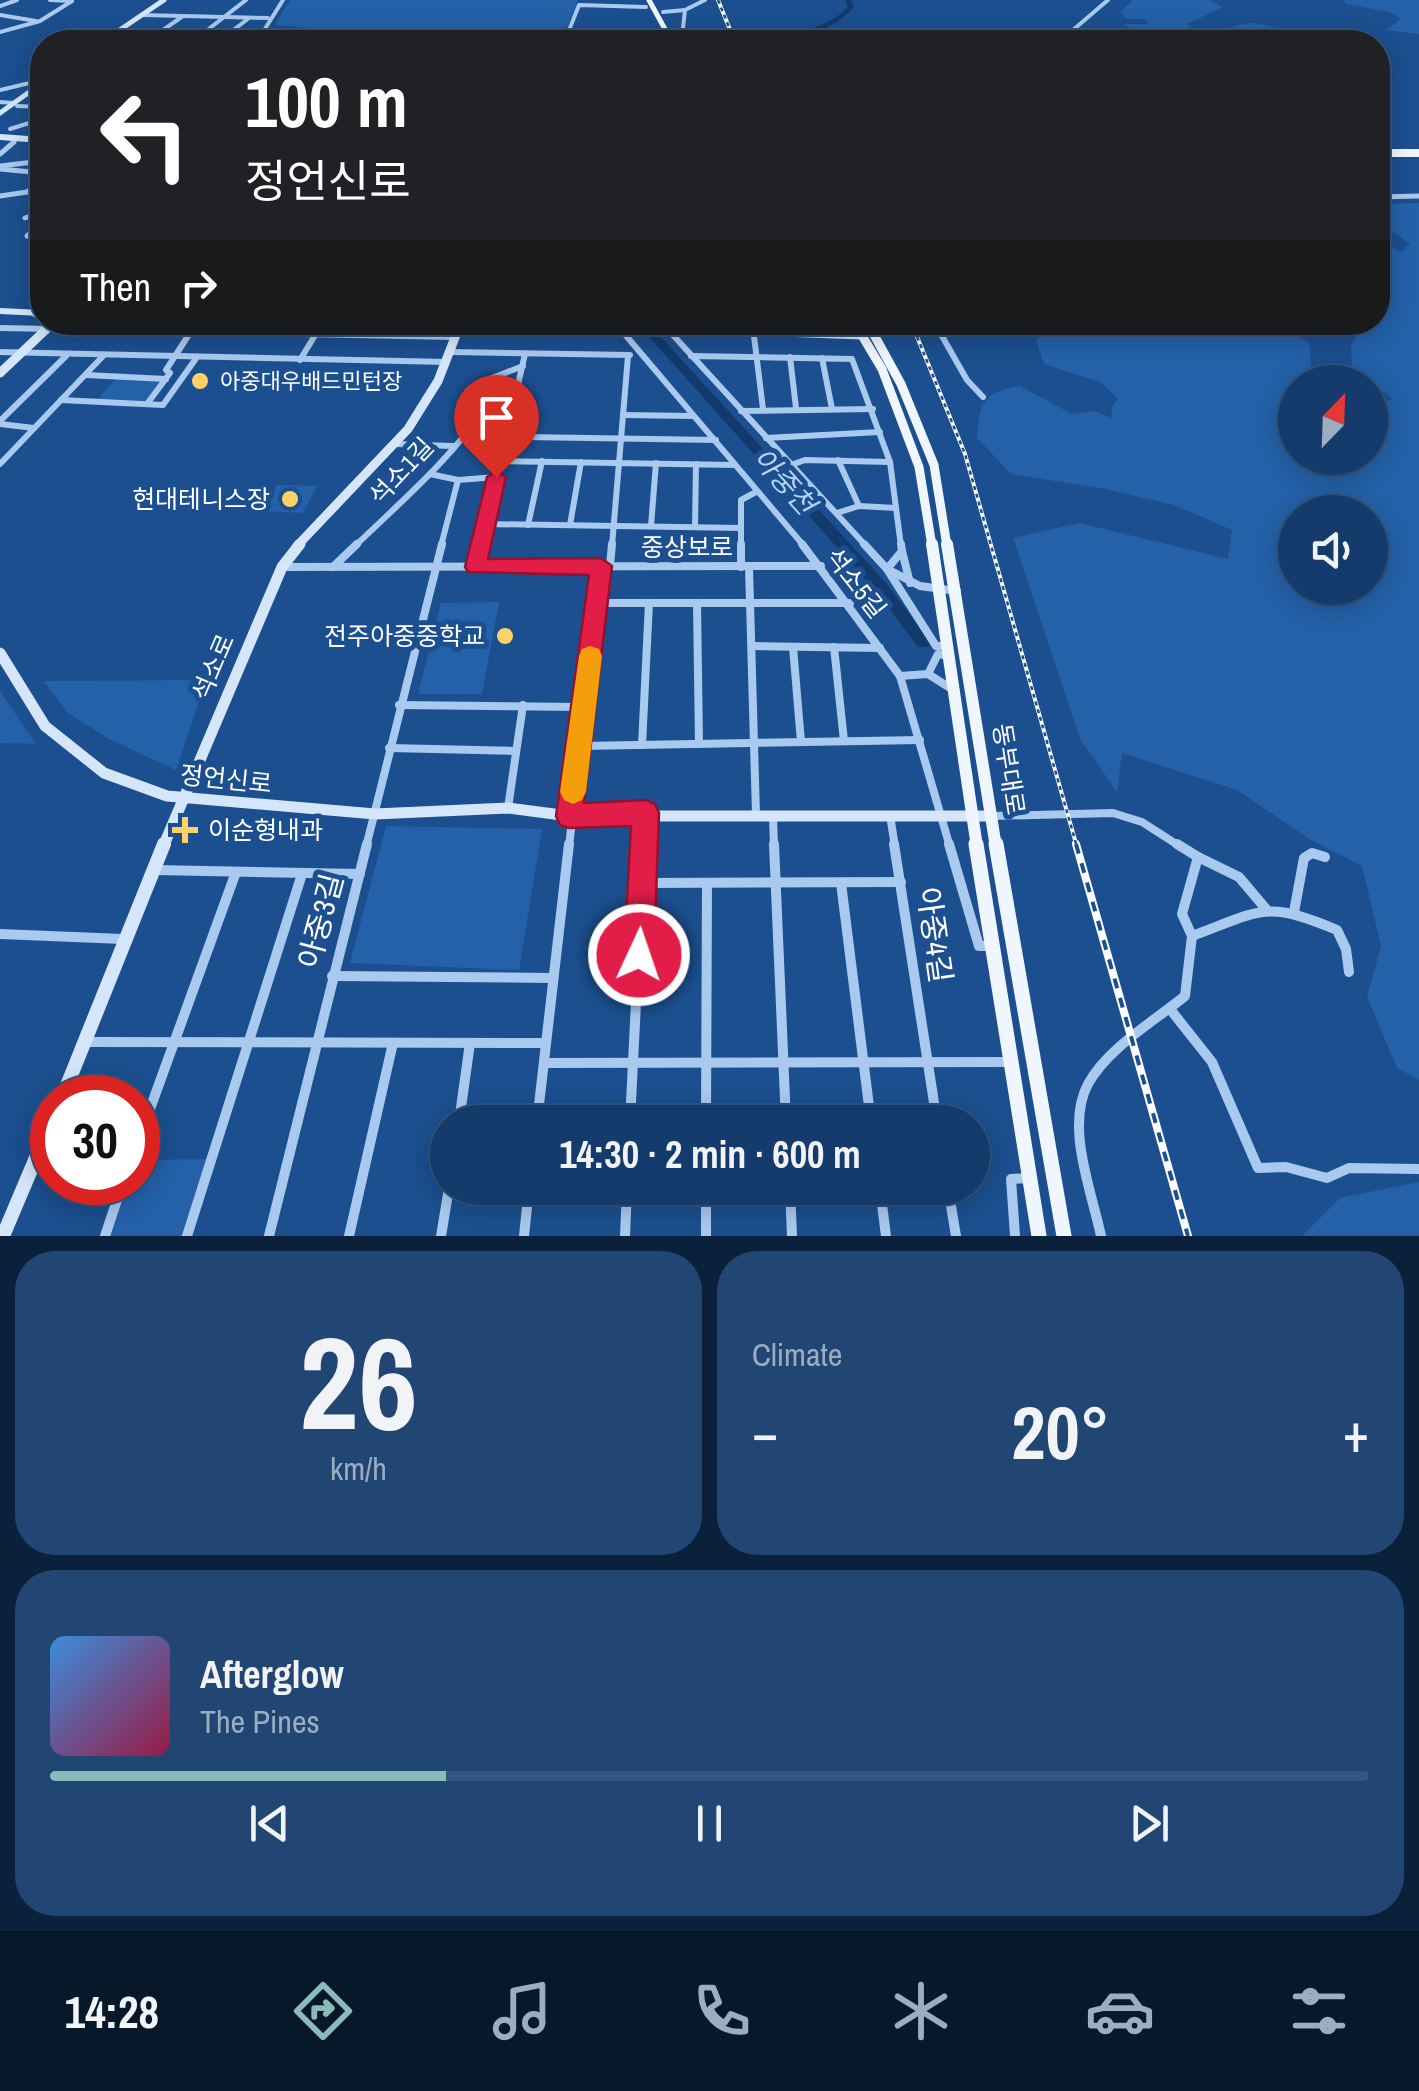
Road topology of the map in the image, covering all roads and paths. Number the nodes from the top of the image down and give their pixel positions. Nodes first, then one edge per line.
1 (17, 0) edge
2 (50, 0) edge
3 (168, 0) edge
4 (246, 0) edge
5 (282, 0) edge
6 (705, 0) edge
7 (1108, 0) edge
8 (72, 1) edge
9 (646, 2) edge
10 (0, 6) edge
11 (685, 10) junction
12 (662, 12) dead end
13 (0, 14) edge
14 (146, 15) junction
15 (183, 16) junction
16 (224, 17) junction
17 (250, 18) junction
18 (268, 18) junction
19 (40, 22) junction
20 (124, 30) edge
21 (163, 30) edge
22 (207, 30) edge
23 (235, 30) edge
24 (263, 30) edge
25 (569, 30) edge
26 (658, 30) edge
27 (664, 30) edge
28 (683, 30) edge
29 (1072, 30) edge
30 (0, 32) edge
31 (30, 86) edge
32 (0, 90) edge
33 (30, 93) edge
34 (0, 102) edge
35 (16, 104) junction
36 (30, 106) edge
37 (0, 115) edge
38 (30, 123) edge
39 (10, 129) dead end
40 (0, 139) edge
41 (30, 141) edge
42 (14, 142) junction
43 (30, 142) edge
44 (1390, 152) edge
45 (1419, 152) edge
46 (0, 154) edge
47 (30, 163) edge
48 (0, 168) edge
49 (30, 174) edge
50 (28, 192) edge
51 (0, 196) edge
52 (1419, 196) edge
53 (1390, 197) edge
54 (30, 216) edge
55 (25, 218) dead end
56 (0, 309) edge
57 (30, 310) edge
58 (30, 327) edge
59 (0, 328) edge
60 (40, 335) edge
61 (189, 335) edge
62 (315, 335) edge
63 (362, 335) edge
64 (626, 335) edge
65 (670, 335) edge
66 (754, 335) edge
67 (862, 335) edge
68 (865, 335) edge
69 (941, 335) edge
70 (454, 337) joint
71 (0, 352) edge
72 (639, 352) junction
73 (20, 353) junction
74 (105, 354) junction
75 (525, 354) junction
76 (66, 356) junction
77 (176, 356) junction
78 (628, 356) junction
79 (691, 356) junction
80 (756, 356) junction
81 (198, 357) junction
82 (449, 357) junction
83 (790, 357) junction
84 (822, 358) junction
85 (300, 360) junction
86 (522, 366) junction
87 (0, 373) edge
88 (85, 374) junction
89 (166, 379) junction
90 (983, 397) dead end
91 (61, 400) junction
92 (147, 404) junction
93 (796, 408) junction
94 (832, 408) junction
95 (763, 409) junction
96 (873, 409) junction
97 (740, 411) junction
98 (623, 415) junction
99 (692, 416) junction
100 (0, 423) edge
101 (34, 428) junction
102 (880, 432) junction
103 (468, 436) junction
104 (506, 436) junction
105 (621, 438) junction
106 (766, 438) junction
107 (716, 440) junction
108 (396, 444) junction
109 (452, 446) junction
110 (838, 460) junction
111 (500, 461) junction
112 (542, 462) junction
113 (581, 462) junction
114 (890, 462) junction
115 (618, 463) junction
116 (0, 464) edge
117 (656, 464) junction
118 (696, 464) junction
119 (736, 465) junction
120 (791, 465) junction
121 (430, 474) junction
122 (496, 477) junction
123 (458, 480) junction
124 (756, 492) junction
125 (859, 506) junction
126 (896, 508) junction
127 (837, 513) junction
128 (486, 524) junction
129 (528, 525) junction
130 (570, 525) junction
131 (613, 526) junction
132 (651, 526) junction
133 (696, 527) junction
134 (742, 528) junction
135 (902, 551) junction
136 (606, 566) junction
137 (821, 566) junction
138 (282, 567) junction
139 (333, 567) junction
140 (433, 567) junction
141 (476, 567) junction
142 (745, 567) junction
143 (887, 570) junction
144 (910, 583) junction
145 (939, 590) junction
146 (957, 591) junction
147 (597, 603) junction
148 (649, 603) junction
149 (697, 603) junction
150 (750, 603) junction
151 (850, 604) junction
152 (752, 646) junction
153 (793, 646) junction
154 (834, 647) junction
155 (880, 648) junction
156 (943, 651) junction
157 (0, 654) edge
158 (928, 674) junction
159 (900, 676) junction
160 (956, 691) junction
161 (399, 705) junction
162 (523, 705) junction
163 (584, 707) junction
164 (920, 740) junction
165 (844, 741) junction
166 (801, 742) junction
167 (754, 743) junction
168 (700, 744) junction
169 (642, 745) junction
170 (580, 746) junction
171 (388, 748) junction
172 (516, 750) junction
173 (185, 799) junction
174 (508, 808) junction
175 (646, 813) junction
176 (375, 814) junction
177 (890, 814) junction
178 (939, 814) junction
179 (972, 814) junction
180 (756, 815) junction
181 (569, 816) junction
182 (773, 816) junction
183 (991, 816) junction
184 (1198, 857) junction
185 (1325, 857) dead end
186 (154, 870) junction
187 (236, 872) junction
188 (302, 874) junction
189 (360, 874) junction
190 (901, 882) junction
191 (642, 883) junction
192 (707, 883) junction
193 (774, 883) junction
194 (841, 883) junction
195 (1266, 909) junction
196 (1294, 912) junction
197 (0, 934) edge
198 (1192, 936) junction
199 (123, 939) junction
200 (990, 946) junction
201 (1348, 972) dead end
202 (332, 976) junction
203 (553, 978) junction
204 (1170, 1009) junction
205 (174, 1040) junction
206 (316, 1041) junction
207 (86, 1042) junction
208 (470, 1042) junction
209 (394, 1043) junction
210 (545, 1043) junction
211 (246, 1044) junction
212 (927, 1062) junction
213 (1010, 1062) junction
214 (633, 1063) junction
215 (706, 1063) junction
216 (783, 1063) junction
217 (864, 1063) junction
218 (544, 1064) junction
219 (72, 1075) edge
220 (160, 1080) edge
221 (461, 1105) edge
222 (539, 1105) edge
223 (631, 1105) edge
224 (706, 1105) edge
225 (785, 1105) edge
226 (869, 1105) edge
227 (934, 1105) edge
228 (1419, 1169) edge
229 (30, 1172) edge
230 (1028, 1178) junction
231 (115, 1205) edge
232 (447, 1205) edge
233 (527, 1205) edge
234 (626, 1205) edge
235 (706, 1205) edge
236 (791, 1205) edge
237 (882, 1205) edge
238 (951, 1205) edge
239 (3, 1236) edge
240 (105, 1236) edge
241 (187, 1236) edge
242 (269, 1236) edge
243 (349, 1236) edge
244 (442, 1236) edge
245 (524, 1236) edge
246 (625, 1236) edge
247 (706, 1236) edge
248 (792, 1236) edge
249 (886, 1236) edge
250 (956, 1236) edge
251 (1015, 1236) edge
252 (1039, 1236) edge
253 (1064, 1236) edge
254 (1101, 1236) edge

1 - 10 street
2 - 8 street
3 - 14 street
4 - 16 street
5 - 18 street
6 - 11 street
7 - 29 street
8 - 19 street
9 - 25 street
9 - 26 main road
9 - 27 main road
11 - 12 street
11 - 28 street
13 - 19 street
14 - 15 street
14 - 20 street
15 - 16 street
15 - 21 street
16 - 17 street
16 - 22 street
17 - 18 street
17 - 23 street
18 - 24 street
19 - 30 street
31 - 32 street
33 - 35 street
34 - 35 street
35 - 36 street
35 - 37 street
38 - 39 street
40 - 41 street
40 - 42 street
42 - 43 street
42 - 46 street
44 - 45 main road
47 - 48 street
48 - 49 street
50 - 51 street
52 - 53 street
54 - 55 street
56 - 57 street
58 - 59 street
60 - 73 street
61 - 77 street
62 - 85 street
63 - 70 street
64 - 72 street, 석소5길
65 - 79 street
66 - 80 street
67 - 145 main road, 동부대로
68 - 146 main road, 동부대로
69 - 90 street
70 - 82 street, 석소로
71 - 73 street
72 - 78 street
72 - 99 street, 석소5길
73 - 76 street
73 - 87 street
74 - 76 street
74 - 77 street
74 - 88 street
75 - 78 street
75 - 82 street
75 - 86 street
76 - 100 street
77 - 81 street
77 - 89 street
78 - 98 street
79 - 80 street
79 - 97 street
80 - 83 street
80 - 95 street
81 - 85 street
81 - 92 street
82 - 85 street
82 - 108 street, 석소로
83 - 84 street
83 - 93 street
84 - 94 street
84 - 96 street
86 - 103 street, 석소1길
86 - 104 street
88 - 89 street
88 - 91 street
89 - 92 street
91 - 92 street
91 - 101 street
93 - 94 street
93 - 95 street
94 - 96 street
95 - 97 street
96 - 102 street
97 - 106 street
98 - 99 street
98 - 105 street
99 - 107 street, 석소5길
100 - 101 street
101 - 116 street
102 - 106 street
102 - 114 street
103 - 104 street
103 - 109 street, 석소1길
104 - 105 street
104 - 111 street
105 - 107 street
105 - 115 street
106 - 120 street
107 - 119 street, 석소5길
108 - 109 street
108 - 138 street, 석소로
109 - 121 street, 석소1길
110 - 114 street
110 - 120 street
110 - 125 street
111 - 112 street
111 - 122 street
112 - 113 street
112 - 129 street
113 - 115 street
113 - 130 street
114 - 126 street
115 - 117 street
115 - 131 street
117 - 118 street
117 - 132 street
118 - 119 street
118 - 133 street
119 - 124 street, 석소5길
120 - 127 street
121 - 123 street
121 - 139 street, 석소1길
122 - 123 street
122 - 128 street
123 - 140 street
124 - 134 street
124 - 137 street, 석소5길
125 - 126 street
125 - 127 street
126 - 135 street
127 - 143 street
128 - 129 street
128 - 141 street
129 - 130 street
130 - 131 street
131 - 132 street
131 - 136 street
132 - 133 street
133 - 134 street
134 - 142 street
135 - 143 street
135 - 144 street
136 - 141 street, 중상보로
136 - 142 street, 중상보로
136 - 147 street
137 - 142 street, 중상보로
137 - 151 street, 석소5길
138 - 139 street, 중상보로
138 - 173 street, 석소로
139 - 140 street, 중상보로
140 - 141 street, 중상보로
140 - 161 street, 아중3길
142 - 150 street
143 - 144 street
143 - 156 street
144 - 145 street
145 - 146 street
145 - 156 main road, 동부대로
146 - 183 main road, 동부대로
147 - 148 street
147 - 163 street
148 - 149 street
148 - 169 street
149 - 150 street
149 - 168 street
150 - 151 street
150 - 152 street
151 - 155 street, 석소5길
152 - 153 street
152 - 167 street
153 - 154 street
153 - 166 street
154 - 155 street
154 - 165 street
155 - 159 street, 석소5길
156 - 158 street
156 - 160 main road, 동부대로
157 - 173 street, 정언신로
158 - 159 street
158 - 160 street
159 - 164 street, 석소5길
160 - 179 main road, 동부대로
161 - 162 street
161 - 171 street, 아중3길
162 - 163 street
162 - 172 street
163 - 170 street
164 - 165 street
164 - 178 street, 석소5길
165 - 166 street
166 - 167 street
167 - 168 street
167 - 180 street
168 - 169 street
169 - 170 street
170 - 181 street
171 - 172 street
171 - 176 street, 아중3길
172 - 174 street
173 - 176 street, 정언신로
173 - 186 street, 석소로
174 - 176 street, 정언신로
174 - 181 street, 정언신로
175 - 180 street, 정언신로
175 - 181 street, 정언신로
175 - 191 street
176 - 189 street, 아중3길
177 - 178 street, 정언신로
177 - 182 street, 정언신로
177 - 190 street, 아중4길
178 - 179 street, 정언신로
178 - 200 street, 석소5길
179 - 183 street, 정언신로
179 - 200 main road, 동부대로
180 - 182 street, 정언신로
181 - 203 street
182 - 193 street
183 - 184 street
183 - 253 main road, 동부대로
184 - 195 street
184 - 198 street
185 - 196 street
186 - 187 street
186 - 199 street, 석소로
187 - 188 street
187 - 205 street
188 - 189 street
188 - 211 street, 아중3길
189 - 202 street, 아중3길
190 - 194 street
190 - 212 street, 아중4길
191 - 192 street
191 - 214 street
192 - 193 street
192 - 215 street
193 - 194 street
193 - 216 street
194 - 217 street
195 - 196 street
195 - 198 street
196 - 201 street
197 - 199 street
198 - 204 street
199 - 207 street, 석소로
200 - 213 main road, 동부대로
202 - 203 street
202 - 206 street, 아중3길
203 - 210 street
204 - 228 street
204 - 254 street
205 - 207 street
205 - 211 street
205 - 220 street
206 - 209 street
206 - 211 street
206 - 242 street, 아중3길
207 - 219 street, 석소로
208 - 209 street
208 - 210 street
208 - 221 street
209 - 243 street
210 - 218 street
211 - 241 street, 아중3길
212 - 213 street
212 - 217 street
212 - 227 street, 아중4길
213 - 230 main road, 동부대로
214 - 215 street
214 - 218 street
214 - 223 street
215 - 216 street
215 - 224 street
216 - 217 street
216 - 225 street
217 - 226 street
218 - 222 street
229 - 239 street
230 - 251 street
230 - 252 main road, 동부대로
231 - 240 street
232 - 244 street
233 - 245 street
234 - 246 street
235 - 247 street
236 - 248 street
237 - 249 street
238 - 250 street

